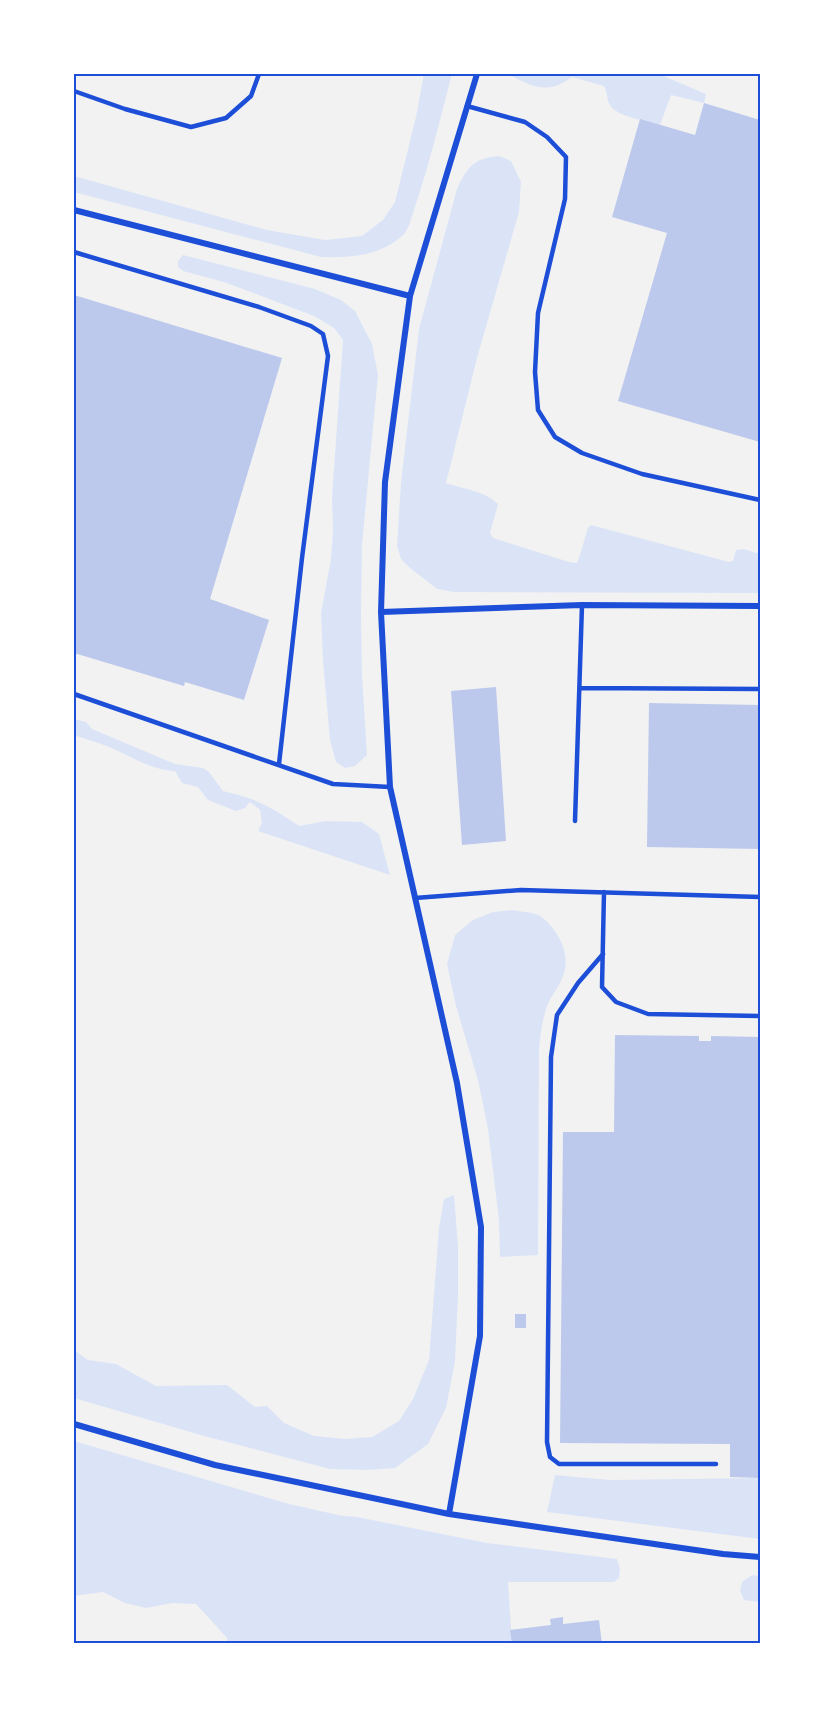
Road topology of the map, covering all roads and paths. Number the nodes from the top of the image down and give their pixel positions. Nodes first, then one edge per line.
1 (259, 74) edge
2 (477, 74) edge
3 (74, 91) edge
4 (467, 106) junction
5 (74, 210) edge
6 (74, 252) edge
7 (410, 296) junction
8 (760, 500) edge
9 (582, 605) junction
10 (760, 606) edge
11 (381, 612) junction
12 (580, 688) junction
13 (760, 689) edge
14 (74, 694) edge
15 (279, 764) junction
16 (390, 787) junction
17 (575, 821) dead end
18 (604, 892) junction
19 (760, 897) edge
20 (415, 898) junction
21 (603, 954) junction
22 (760, 1016) edge
23 (74, 1424) edge
24 (716, 1464) dead end
25 (449, 1514) junction
26 (760, 1557) edge

1 - 3 lane
2 - 4 street
4 - 7 street
4 - 8 lane
5 - 7 street
6 - 15 lane
7 - 11 street
9 - 10 street
9 - 11 street
9 - 12 lane
11 - 16 street
12 - 13 lane
12 - 17 lane
14 - 15 lane
15 - 16 lane
16 - 20 street
18 - 19 lane
18 - 20 lane
18 - 21 lane
20 - 25 street
21 - 22 lane
21 - 24 lane
23 - 25 street
25 - 26 street

